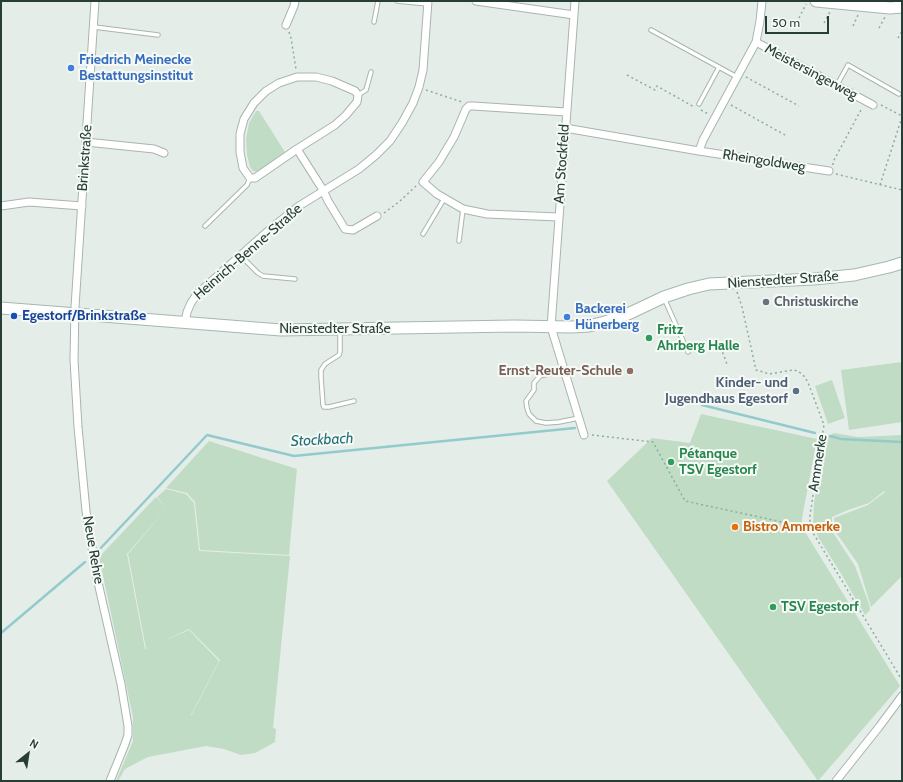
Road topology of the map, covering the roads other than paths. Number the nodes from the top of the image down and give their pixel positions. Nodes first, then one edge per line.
1 (95, 1) edge
2 (295, 1) edge
3 (378, 1) edge
4 (397, 1) edge
5 (476, 1) edge
6 (575, 1) edge
7 (762, 1) edge
8 (816, 1) edge
9 (428, 3) edge
10 (902, 7) edge
11 (574, 15) junction
12 (374, 22) dead end
13 (286, 24) road end
14 (94, 26) junction
15 (651, 30) dead end
16 (158, 35) dead end
17 (756, 42) junction
18 (719, 67) junction
19 (371, 72) dead end
20 (738, 75) junction
21 (836, 86) junction
22 (899, 94) dead end
23 (358, 95) junction
24 (699, 104) dead end
25 (873, 105) road end
26 (566, 112) junction
27 (565, 128) junction
28 (86, 142) junction
29 (297, 149) junction
30 (699, 151) junction
31 (164, 152) dead end
32 (829, 171) road end
33 (250, 178) junction
34 (323, 190) junction
35 (444, 199) junction
36 (1, 206) edge
37 (82, 206) junction
38 (463, 209) junction
39 (377, 216) road end
40 (558, 217) junction
41 (205, 226) dead end
42 (423, 234) dead end
43 (459, 240) dead end
44 (241, 256) junction
45 (902, 263) edge
46 (295, 279) dead end
47 (664, 298) junction
48 (1, 308) edge
49 (75, 314) junction
50 (185, 323) junction
51 (550, 327) junction
52 (340, 329) junction
53 (688, 352) dead end
54 (552, 373) dead end
55 (354, 401) dead end
56 (579, 418) junction
57 (584, 435) road end
58 (902, 696) edge
59 (110, 781) edge
60 (836, 781) edge

1 - 14 street, Brinkstraße
2 - 13 street
3 - 12 lane
4 - 9 lane, Heinrich-Benne-Straße
5 - 11 street
6 - 11 street, Am Stockfeld
7 - 17 street
8 - 10 main road
9 - 34 street, Heinrich-Benne-Straße
11 - 26 street, Am Stockfeld
14 - 16 lane
14 - 28 street, Brinkstraße
15 - 18 lane
17 - 20 street
17 - 21 street, Meistersingerweg
18 - 20 lane
18 - 24 lane
19 - 23 lane
20 - 30 street
21 - 22 lane
21 - 25 street, Meistersingerweg
23 - 29 street
23 - 33 street
26 - 27 street, Am Stockfeld
26 - 35 street
27 - 30 street, Rheingoldweg
27 - 40 street, Am Stockfeld
28 - 31 street
28 - 37 street, Brinkstraße
29 - 33 street
29 - 34 street
30 - 32 street, Rheingoldweg
33 - 41 lane
34 - 39 street
34 - 44 street, Heinrich-Benne-Straße
35 - 38 street
35 - 42 lane
36 - 37 street
37 - 49 street, Brinkstraße
38 - 40 street
38 - 43 lane
40 - 51 street, Am Stockfeld
44 - 46 lane
44 - 50 street, Heinrich-Benne-Straße
45 - 47 main road, Nienstedter Straße
47 - 51 main road, Nienstedter Straße
47 - 53 lane
48 - 49 main road, Nienstedter Straße
49 - 50 main road, Nienstedter Straße
49 - 59 street, Neue Rehre
50 - 52 main road, Nienstedter Straße
51 - 52 main road, Nienstedter Straße
51 - 56 street
52 - 55 lane
54 - 56 lane
56 - 57 street
58 - 60 street

